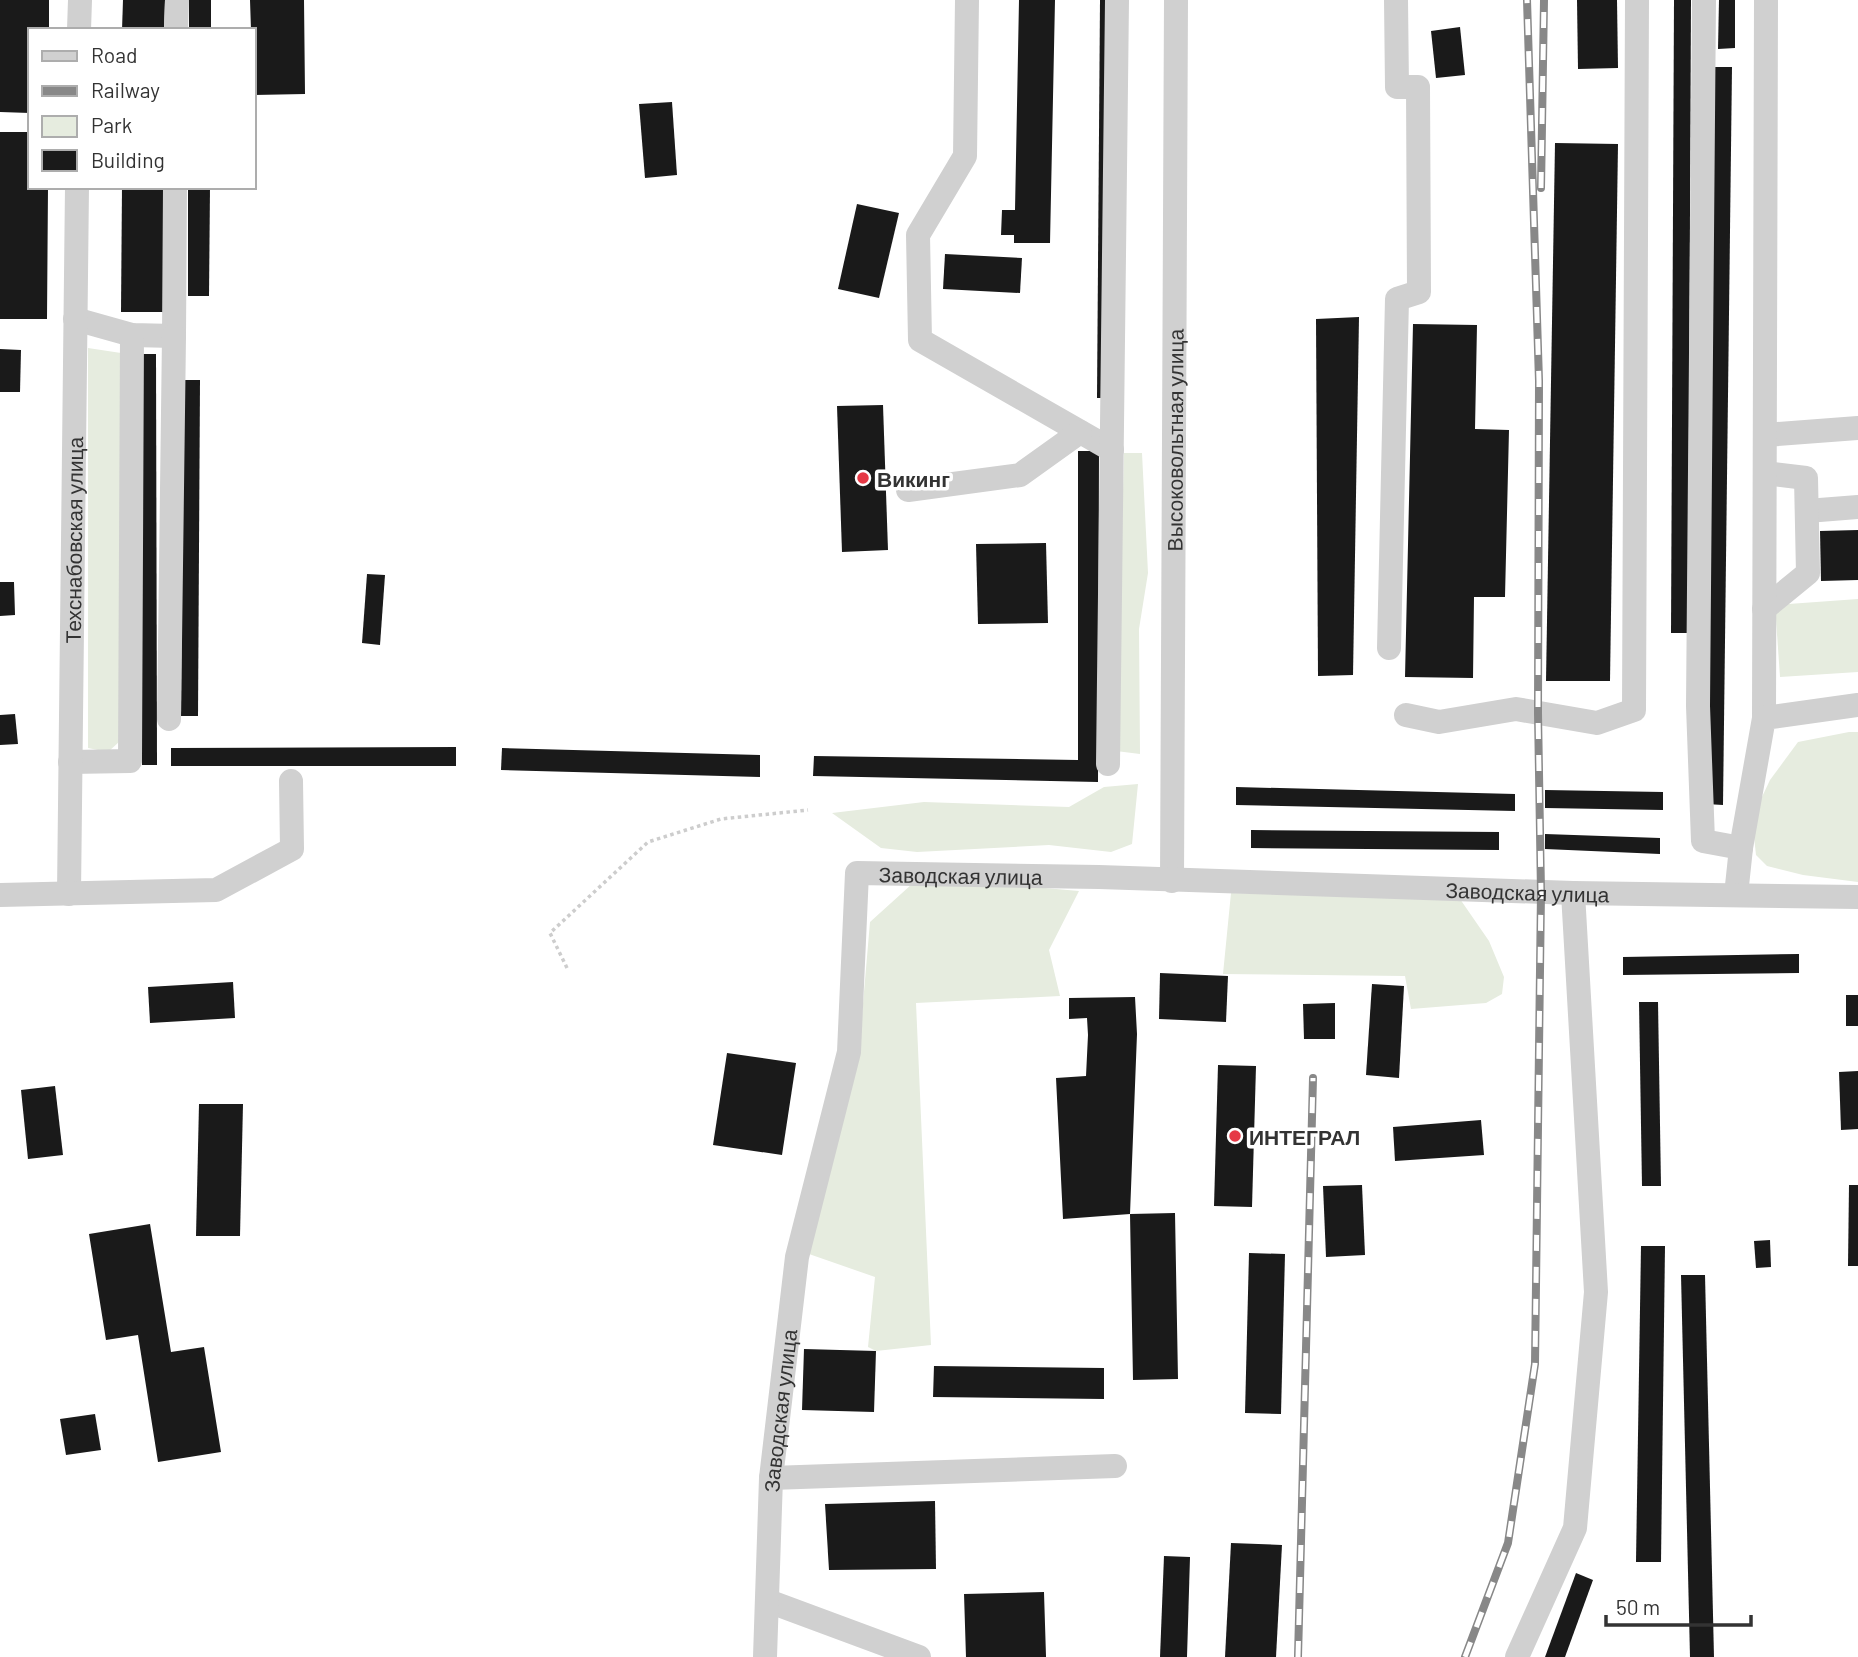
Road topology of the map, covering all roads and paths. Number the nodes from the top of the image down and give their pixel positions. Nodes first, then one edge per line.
1 (80, 0) edge
2 (177, 0) edge
3 (967, 0) edge
4 (1117, 0) edge
5 (1176, 0) edge
6 (1396, 0) edge
7 (1637, 0) edge
8 (1704, 0) edge
9 (1766, 0) edge
10 (79, 28) edge
11 (176, 28) edge
12 (77, 189) edge
13 (175, 189) edge
14 (75, 319) junction
15 (132, 335) junction
16 (174, 336) junction
17 (1858, 428) edge
18 (1080, 432) junction
19 (1765, 435) junction
20 (1112, 450) junction
21 (1765, 473) junction
22 (908, 490) dead end
23 (1858, 508) edge
24 (1807, 511) junction
25 (1764, 609) junction
26 (1390, 648) dead end
27 (1858, 705) edge
28 (1406, 715) dead end
29 (1764, 718) junction
30 (169, 719) dead end
31 (70, 762) junction
32 (1108, 764) dead end
33 (291, 781) dead end
34 (808, 810) dead end
35 (1741, 848) junction
36 (1172, 881) junction
37 (1573, 893) junction
38 (69, 894) junction
39 (0, 895) edge
40 (1736, 895) junction
41 (1858, 897) edge
42 (567, 968) dead end
43 (1115, 1466) dead end
44 (771, 1478) junction
45 (768, 1601) junction
46 (765, 1657) edge
47 (919, 1657) edge
48 (1517, 1657) edge

1 - 10 street
2 - 11 street
3 - 18 street
4 - 20 street
5 - 36 street, Высоковольтная улица
6 - 26 street
7 - 28 street
8 - 35 street
9 - 19 street
12 - 14 street, Техснабовская улица
13 - 16 street
14 - 15 street
14 - 31 street, Техснабовская улица
15 - 16 street
15 - 31 street
16 - 30 street
17 - 19 street
18 - 20 street
18 - 22 street
19 - 21 street
20 - 32 street
21 - 24 street
21 - 25 street
23 - 24 street
24 - 25 street
25 - 29 street
27 - 29 street
29 - 35 street
31 - 38 street, Техснабовская улица
33 - 38 street
34 - 42 path
35 - 40 street
36 - 37 street, Заводская улица
36 - 44 street, Заводская улица
37 - 40 street, Заводская улица
37 - 48 street
38 - 39 street
40 - 41 street, Заводская улица
43 - 44 street
44 - 45 street, Заводская улица
45 - 46 street, Заводская улица
45 - 47 street

